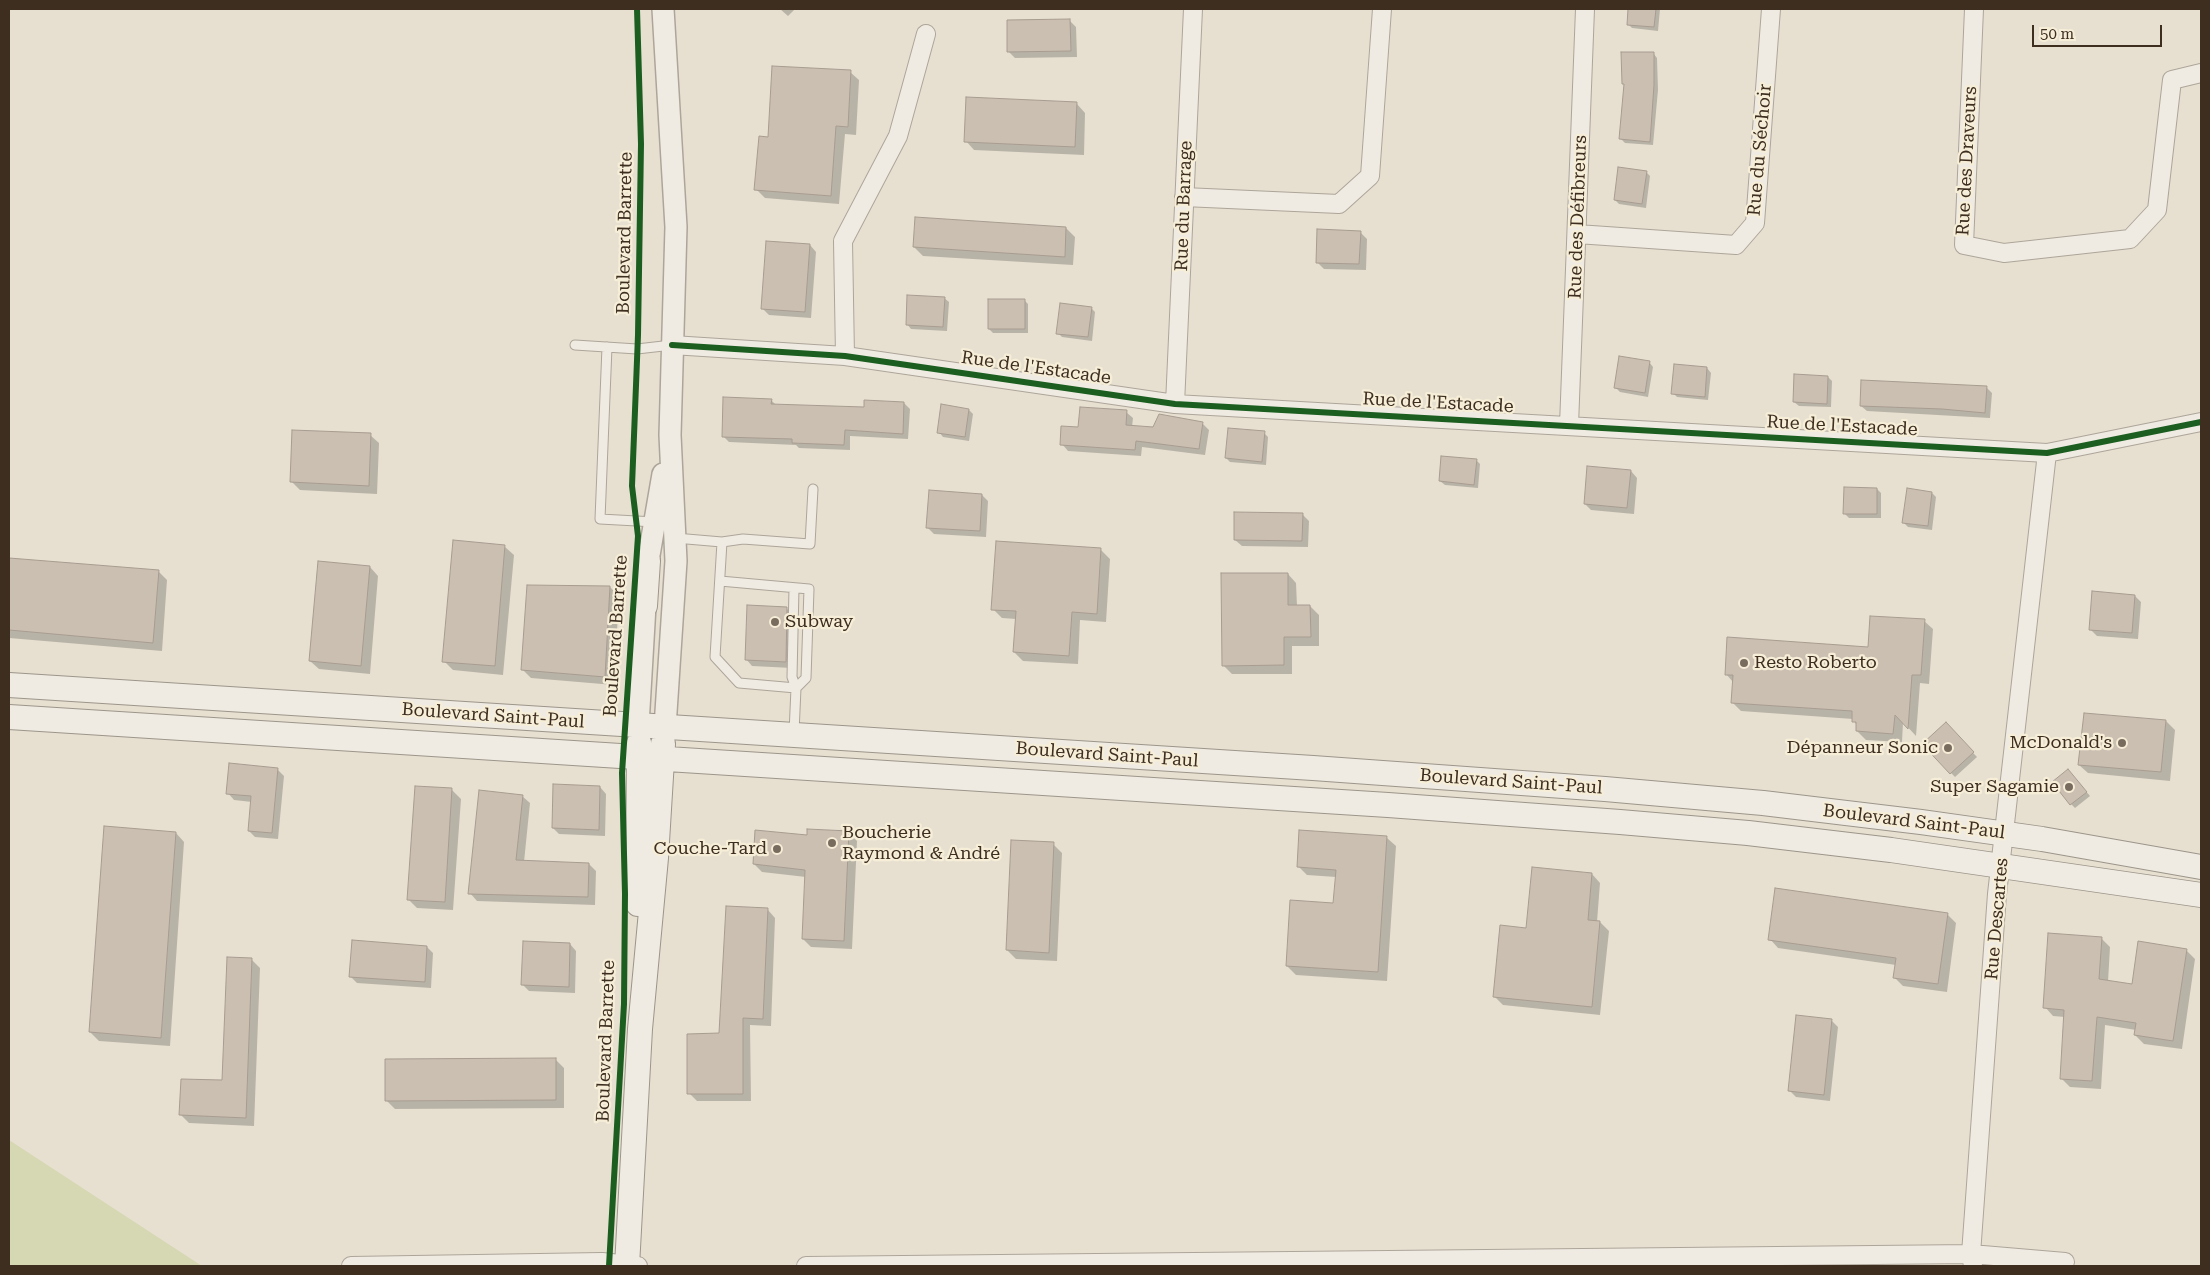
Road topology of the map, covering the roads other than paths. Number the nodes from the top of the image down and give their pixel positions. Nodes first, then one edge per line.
1 (663, 9) edge
2 (1192, 9) edge
3 (1382, 9) edge
4 (1586, 9) edge
5 (1771, 9) edge
6 (1974, 9) edge
7 (926, 34) dead end
8 (2201, 73) edge
9 (1184, 197) junction
10 (1577, 234) junction
11 (575, 345) dead end
12 (672, 345) junction
13 (607, 347) junction
14 (845, 356) junction
15 (1176, 404) junction
16 (2201, 422) edge
17 (1569, 425) junction
18 (670, 435) junction
19 (2047, 453) junction
20 (813, 489) dead end
21 (655, 522) junction
22 (675, 538) junction
23 (722, 542) junction
24 (648, 561) joint
25 (720, 581) junction
26 (794, 588) junction
27 (645, 606) joint
28 (9, 685) edge
29 (796, 688) junction
30 (9, 717) edge
31 (638, 725) junction
32 (666, 726) junction
33 (794, 734) junction
34 (650, 759) junction
35 (2005, 834) junction
36 (2001, 866) junction
37 (2201, 867) edge
38 (2201, 895) edge
39 (1972, 1260) edge
40 (2064, 1262) dead end
41 (1470, 1263) edge
42 (352, 1266) edge
43 (631, 1266) edge
44 (806, 1266) edge

1 - 12 street, Boulevard Barrette
2 - 9 street, Rue du Barrage
3 - 9 street
4 - 10 street, Rue des Défibreurs
5 - 10 street, Rue du Séchoir
6 - 8 street, Rue des Draveurs
7 - 14 street
9 - 15 street, Rue du Barrage
10 - 17 street, Rue des Défibreurs
11 - 13 lane
12 - 13 lane
12 - 14 street, Rue de l'Estacade
12 - 18 street, Boulevard Barrette
13 - 21 lane
14 - 15 street, Rue de l'Estacade
15 - 17 street, Rue de l'Estacade
16 - 19 street, Rue de l'Estacade
17 - 19 street, Rue de l'Estacade
18 - 21 street, Boulevard Barrette
18 - 22 street, Boulevard Barrette
19 - 35 street, Rue Descartes
20 - 23 lane
21 - 22 lane
21 - 24 street, Boulevard Barrette
22 - 23 lane
22 - 32 street, Boulevard Barrette
23 - 25 lane
24 - 27 main road, Boulevard Barrette
25 - 26 lane
25 - 29 lane
26 - 29 lane
26 - 29 lane
27 - 31 street, Boulevard Barrette
28 - 31 main road, Boulevard Saint-Paul
29 - 33 lane
30 - 34 main road, Boulevard Saint-Paul
31 - 32 main road, Boulevard Saint-Paul
31 - 34 main road, Boulevard Barrette
32 - 33 main road, Boulevard Saint-Paul
32 - 34 main road, Boulevard Barrette
33 - 35 main road, Boulevard Saint-Paul
34 - 36 main road, Boulevard Saint-Paul
34 - 43 main road, Boulevard Barrette
35 - 36 street, Rue Descartes
35 - 37 main road, Boulevard Saint-Paul
36 - 38 main road, Boulevard Saint-Paul
36 - 39 street, Rue Descartes
39 - 40 street
39 - 41 street
41 - 44 street
42 - 43 street

